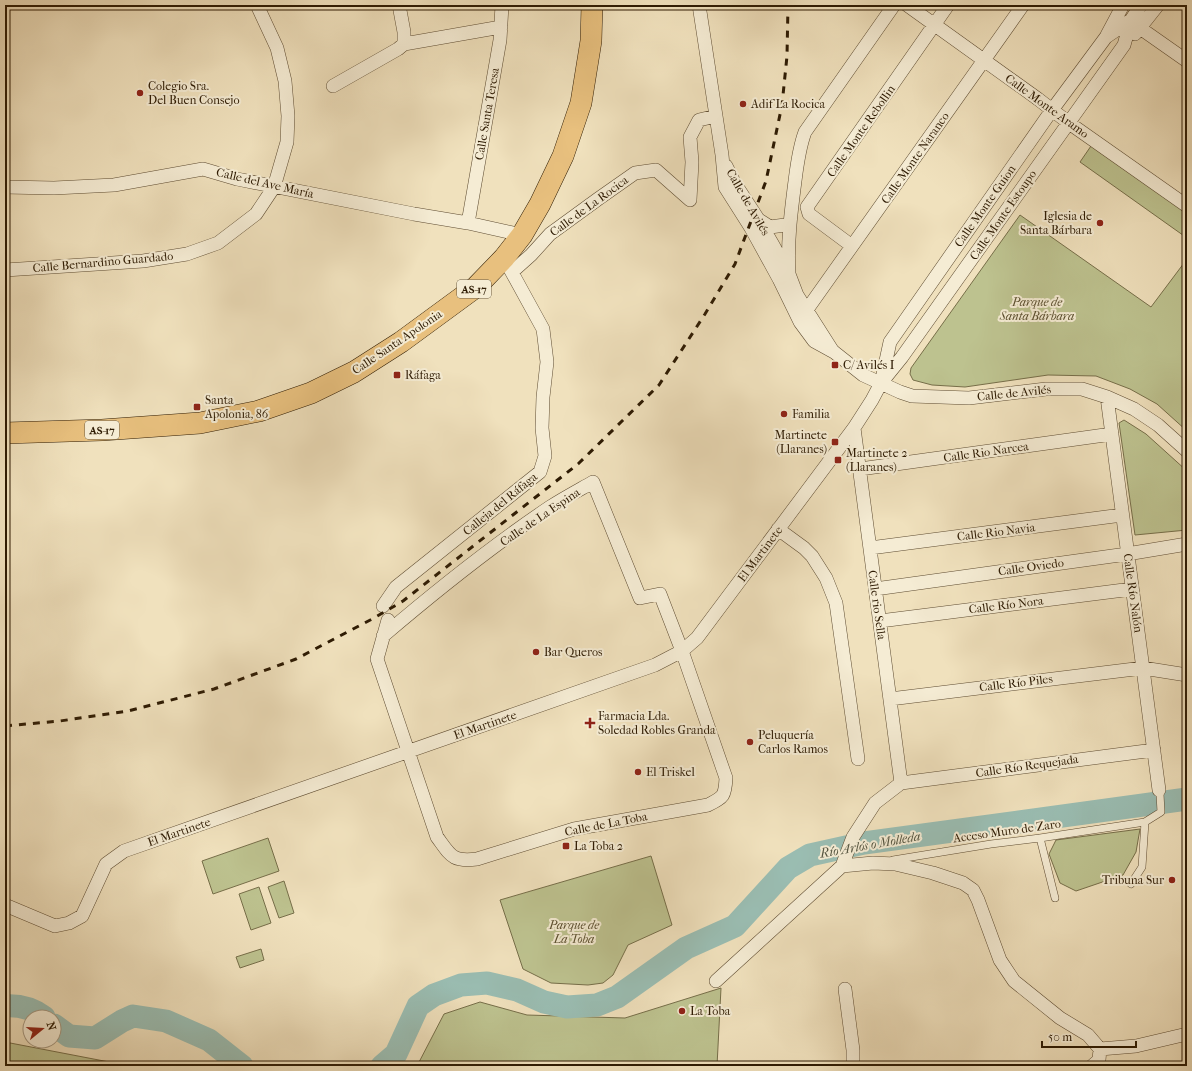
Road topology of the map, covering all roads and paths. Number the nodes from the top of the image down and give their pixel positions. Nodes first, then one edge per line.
1 (257, 5) edge
2 (399, 5) edge
3 (502, 5) edge
4 (592, 5) edge
5 (699, 5) edge
6 (894, 5) edge
7 (907, 5) edge
8 (948, 5) edge
9 (1023, 5) edge
10 (1123, 5) edge
11 (1141, 5) edge
12 (1158, 5) edge
13 (1136, 24) junction
14 (935, 25) junction
15 (501, 27) junction
16 (1106, 36) junction
17 (404, 44) junction
18 (984, 60) junction
19 (1187, 61) edge
20 (333, 86) dead end
21 (1052, 110) junction
22 (716, 116) junction
23 (1068, 123) junction
24 (274, 186) junction
25 (5, 187) edge
26 (1187, 206) edge
27 (468, 223) junction
28 (755, 223) junction
29 (788, 226) junction
30 (522, 235) junction
31 (773, 245) junction
32 (852, 246) junction
33 (508, 265) junction
34 (5, 270) edge
35 (784, 276) junction
36 (806, 311) junction
37 (834, 352) junction
38 (881, 383) junction
39 (1107, 397) junction
40 (854, 428) junction
41 (5, 433) edge
42 (1112, 434) junction
43 (1187, 451) edge
44 (860, 469) junction
45 (1122, 515) junction
46 (778, 529) junction
47 (1187, 544) edge
48 (870, 548) junction
49 (1127, 554) junction
50 (875, 589) junction
51 (1132, 589) junction
52 (383, 606) dead end
53 (388, 620) dead end
54 (880, 621) junction
55 (383, 636) junction
56 (682, 651) junction
57 (1143, 668) junction
58 (1187, 675) edge
59 (890, 699) junction
60 (1154, 750) junction
61 (408, 752) junction
62 (858, 759) dead end
63 (901, 783) junction
64 (1159, 792) joint
65 (1145, 822) junction
66 (1040, 838) junction
67 (843, 862) junction
68 (873, 863) junction
69 (1131, 884) dead end
70 (1056, 898) dead end
71 (5, 905) edge
72 (716, 981) dead end
73 (845, 989) dead end
74 (1187, 1034) edge
75 (1100, 1049) junction
76 (853, 1066) edge
77 (1092, 1066) edge

1 - 24 street, Calle Bernardino Guardado
2 - 17 street
3 - 15 street, Calle Santa Teresa
4 - 30 main road, Calle Santa Apolonia / AS-17
5 - 22 street, Calle de Avilés
6 - 29 street
7 - 14 street, Calle Monte Aramo
8 - 14 street, Calle Monte Rebollin
9 - 18 street, Calle Monte Naranco
10 - 16 street, Calle Monte Guion
11 - 13 street
12 - 13 street, Calle Monte Estoupo
13 - 16 street, Calle Monte Guion
13 - 19 street
13 - 23 street, Calle Monte Estoupo
14 - 18 street, Calle Monte Aramo
14 - 32 street, Calle Monte Rebollin
15 - 17 street
15 - 27 street, Calle Santa Teresa
16 - 21 street, Calle Monte Guion
17 - 20 street
18 - 21 street, Calle Monte Aramo
18 - 32 street, Calle Monte Naranco
21 - 23 street, Calle Monte Aramo
21 - 38 street, Calle Monte Guion
22 - 28 street, Calle de Avilés
22 - 33 street, Calle de La Rocica
23 - 26 street, Calle Monte Aramo
23 - 38 street, Calle Monte Estoupo
24 - 25 street, Calle del Ave María
24 - 27 street, Calle del Ave María
24 - 34 street, Calle Bernardino Guardado
27 - 30 street, Calle del Ave María
28 - 29 street
28 - 31 street
28 - 35 street, Calle de Avilés
29 - 31 street
29 - 35 street
30 - 33 main road, Calle Santa Apolonia / AS-17
31 - 35 street
32 - 36 street, Calle Monte Naranco
33 - 41 main road, Calle Santa Apolonia / AS-17
33 - 52 street, Calleja del Ráfaga
35 - 36 street, Calle de Avilés
35 - 37 street, Calle de Avilés
36 - 37 street, Calle de Avilés
37 - 38 street, Calle de Avilés
38 - 39 street, Calle de Avilés
38 - 40 street, El Martinete
39 - 42 street, Calle Río Nalón
39 - 43 street, Calle de Avilés
40 - 44 street, Calle rio Sella
40 - 46 street, El Martinete
42 - 44 street, Calle Rio Narcea
42 - 45 street, Calle Río Nalón
44 - 48 street, Calle rio Sella
45 - 48 street, Calle Rio Navia
45 - 49 street, Calle Río Nalón
46 - 56 street, El Martinete
46 - 62 street
47 - 49 street, Calle Oviedo
48 - 50 street, Calle rio Sella
49 - 50 street, Calle Oviedo
49 - 51 street, Calle Río Nalón
50 - 54 street, Calle rio Sella
51 - 54 street, Calle Río Nora
51 - 57 street, Calle Río Nalón
53 - 55 street
54 - 59 street, Calle rio Sella
55 - 56 street, Calle de La Espina
55 - 61 street
56 - 61 street, El Martinete
56 - 61 street, Calle de La Toba
57 - 58 street, Calle Río Piles
57 - 59 street, Calle Río Piles
57 - 60 street, Calle Río Nalón
59 - 63 street, Calle rio Sella
60 - 63 street, Calle Río Requejada
60 - 64 street, Calle Río Nalón
61 - 71 street, El Martinete
63 - 67 street
64 - 65 lane
65 - 66 lane, Acceso Muro de Zaro
65 - 69 lane
66 - 68 lane, Acceso Muro de Zaro
66 - 70 lane
67 - 68 street
67 - 72 street
68 - 75 street
73 - 76 street
74 - 75 street
75 - 77 street

